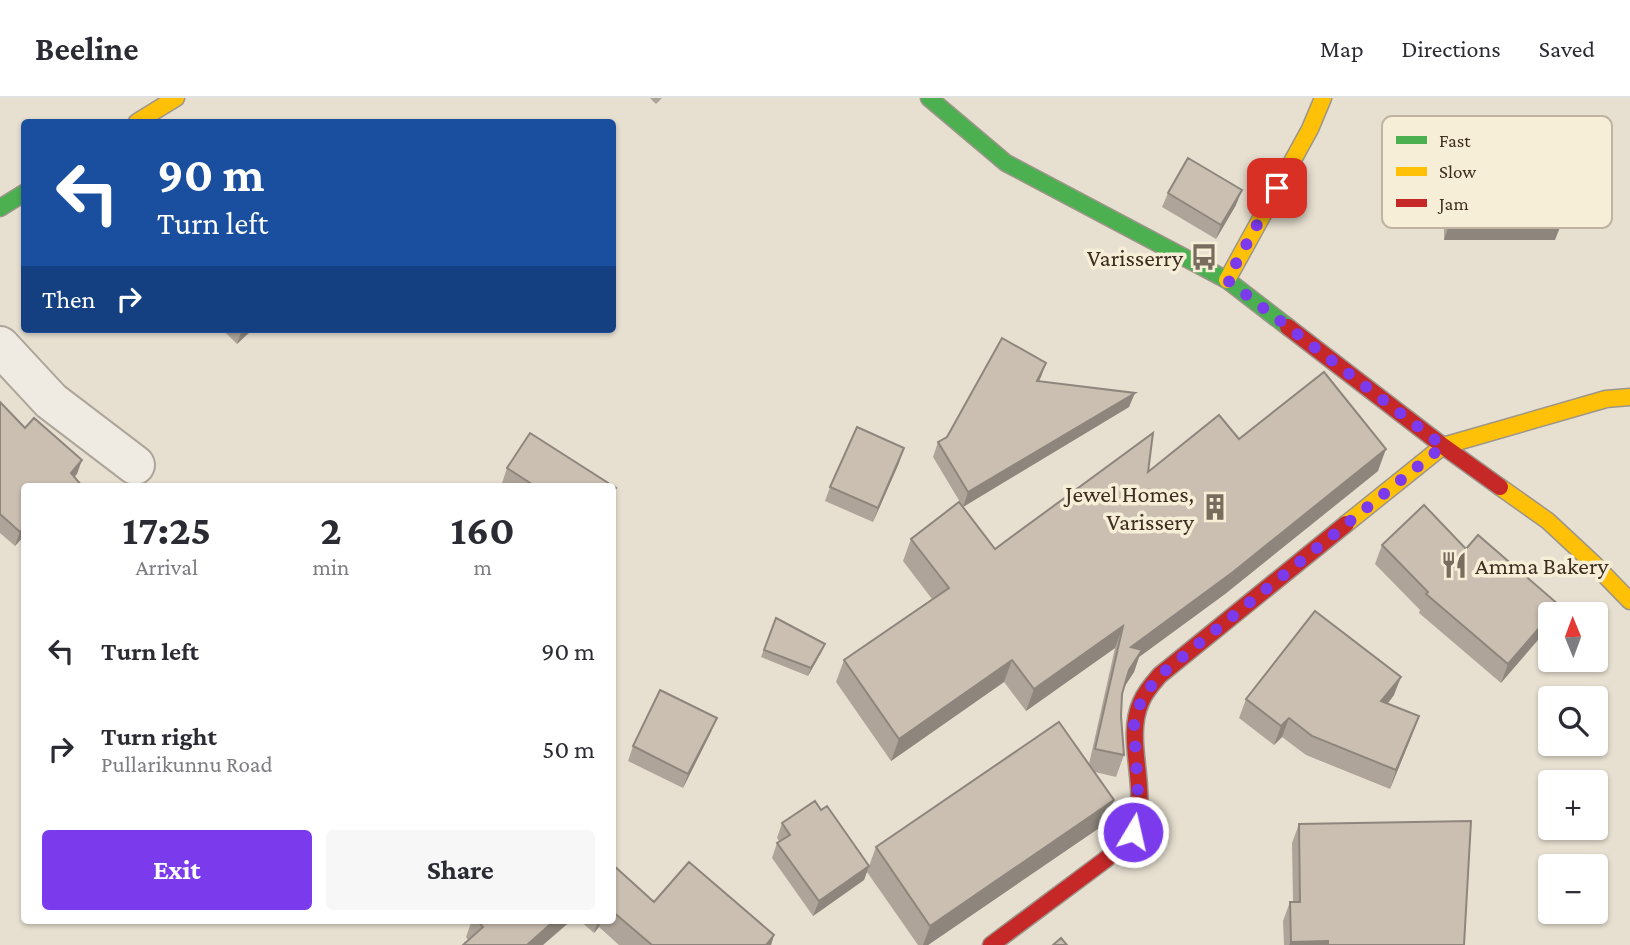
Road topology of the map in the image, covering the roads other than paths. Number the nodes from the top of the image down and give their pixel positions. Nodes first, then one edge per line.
1 (176, 98) edge
2 (929, 98) edge
3 (1323, 98) edge
4 (142, 119) edge
5 (21, 195) edge
6 (0, 208) edge
7 (1227, 280) junction
8 (0, 345) edge
9 (1630, 397) edge
10 (1443, 446) junction
11 (135, 465) dead end
12 (1630, 601) edge
13 (991, 945) edge

1 - 4 main road
2 - 7 main road
3 - 7 main road
5 - 6 main road
7 - 10 main road
8 - 11 street
9 - 10 main road
10 - 12 main road
10 - 13 main road

